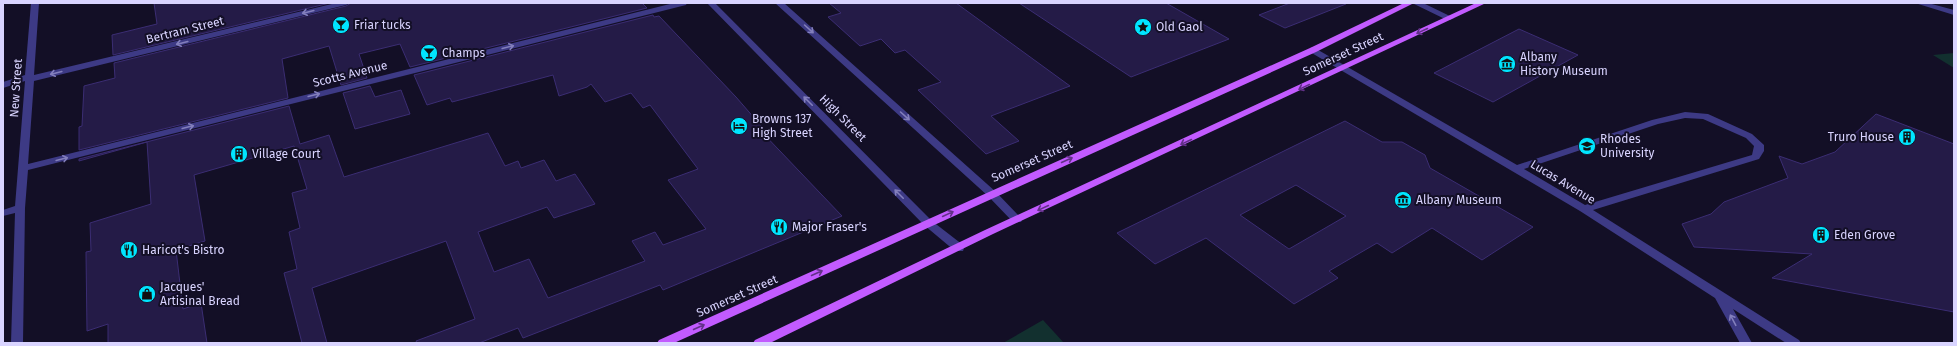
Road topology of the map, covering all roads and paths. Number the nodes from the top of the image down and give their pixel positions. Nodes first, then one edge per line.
1 (36, 3) edge
2 (346, 3) edge
3 (683, 3) edge
4 (711, 3) edge
5 (780, 3) edge
6 (1410, 3) edge
7 (1416, 3) edge
8 (1482, 3) edge
9 (1919, 3) edge
10 (1954, 13) edge
11 (1450, 18) junction
12 (1313, 50) junction
13 (1343, 69) junction
14 (30, 78) junction
15 (3, 85) edge
16 (24, 168) junction
17 (1515, 169) junction
18 (992, 194) junction
19 (20, 208) junction
20 (1584, 209) junction
21 (3, 213) edge
22 (1017, 220) junction
23 (928, 223) junction
24 (958, 248) junction
25 (1720, 296) junction
26 (17, 343) edge
27 (663, 343) edge
28 (759, 343) edge
29 (1746, 343) edge
30 (1795, 343) edge

1 - 14 street, New Street
2 -> 14 street, Bertram Street
16 -> 3 street, Scotts Avenue
23 -> 4 street, High Street
5 -> 18 street
6 - 12 main road, Somerset Street
7 - 11 street
8 - 11 main road, Somerset Street
9 - 10 street
11 -> 13 main road, Somerset Street
12 - 13 street, Lucas Avenue
18 -> 12 main road, Somerset Street
13 - 17 street, Lucas Avenue
13 -> 22 main road, Somerset Street
14 - 15 street, Bertram Street
14 - 16 street, New Street
16 - 19 street, New Street
17 - 20 street, Lucas Avenue
17 - 20 street
18 - 22 street
23 -> 18 main road, Somerset Street
19 - 21 street
19 - 26 street, New Street
20 - 25 street, Lucas Avenue
22 - 24 main road, Somerset Street
23 - 24 street, High Street
27 -> 23 main road, Somerset Street
24 - 28 main road, Somerset Street
29 -> 25 street
25 - 30 street, Lucas Avenue

